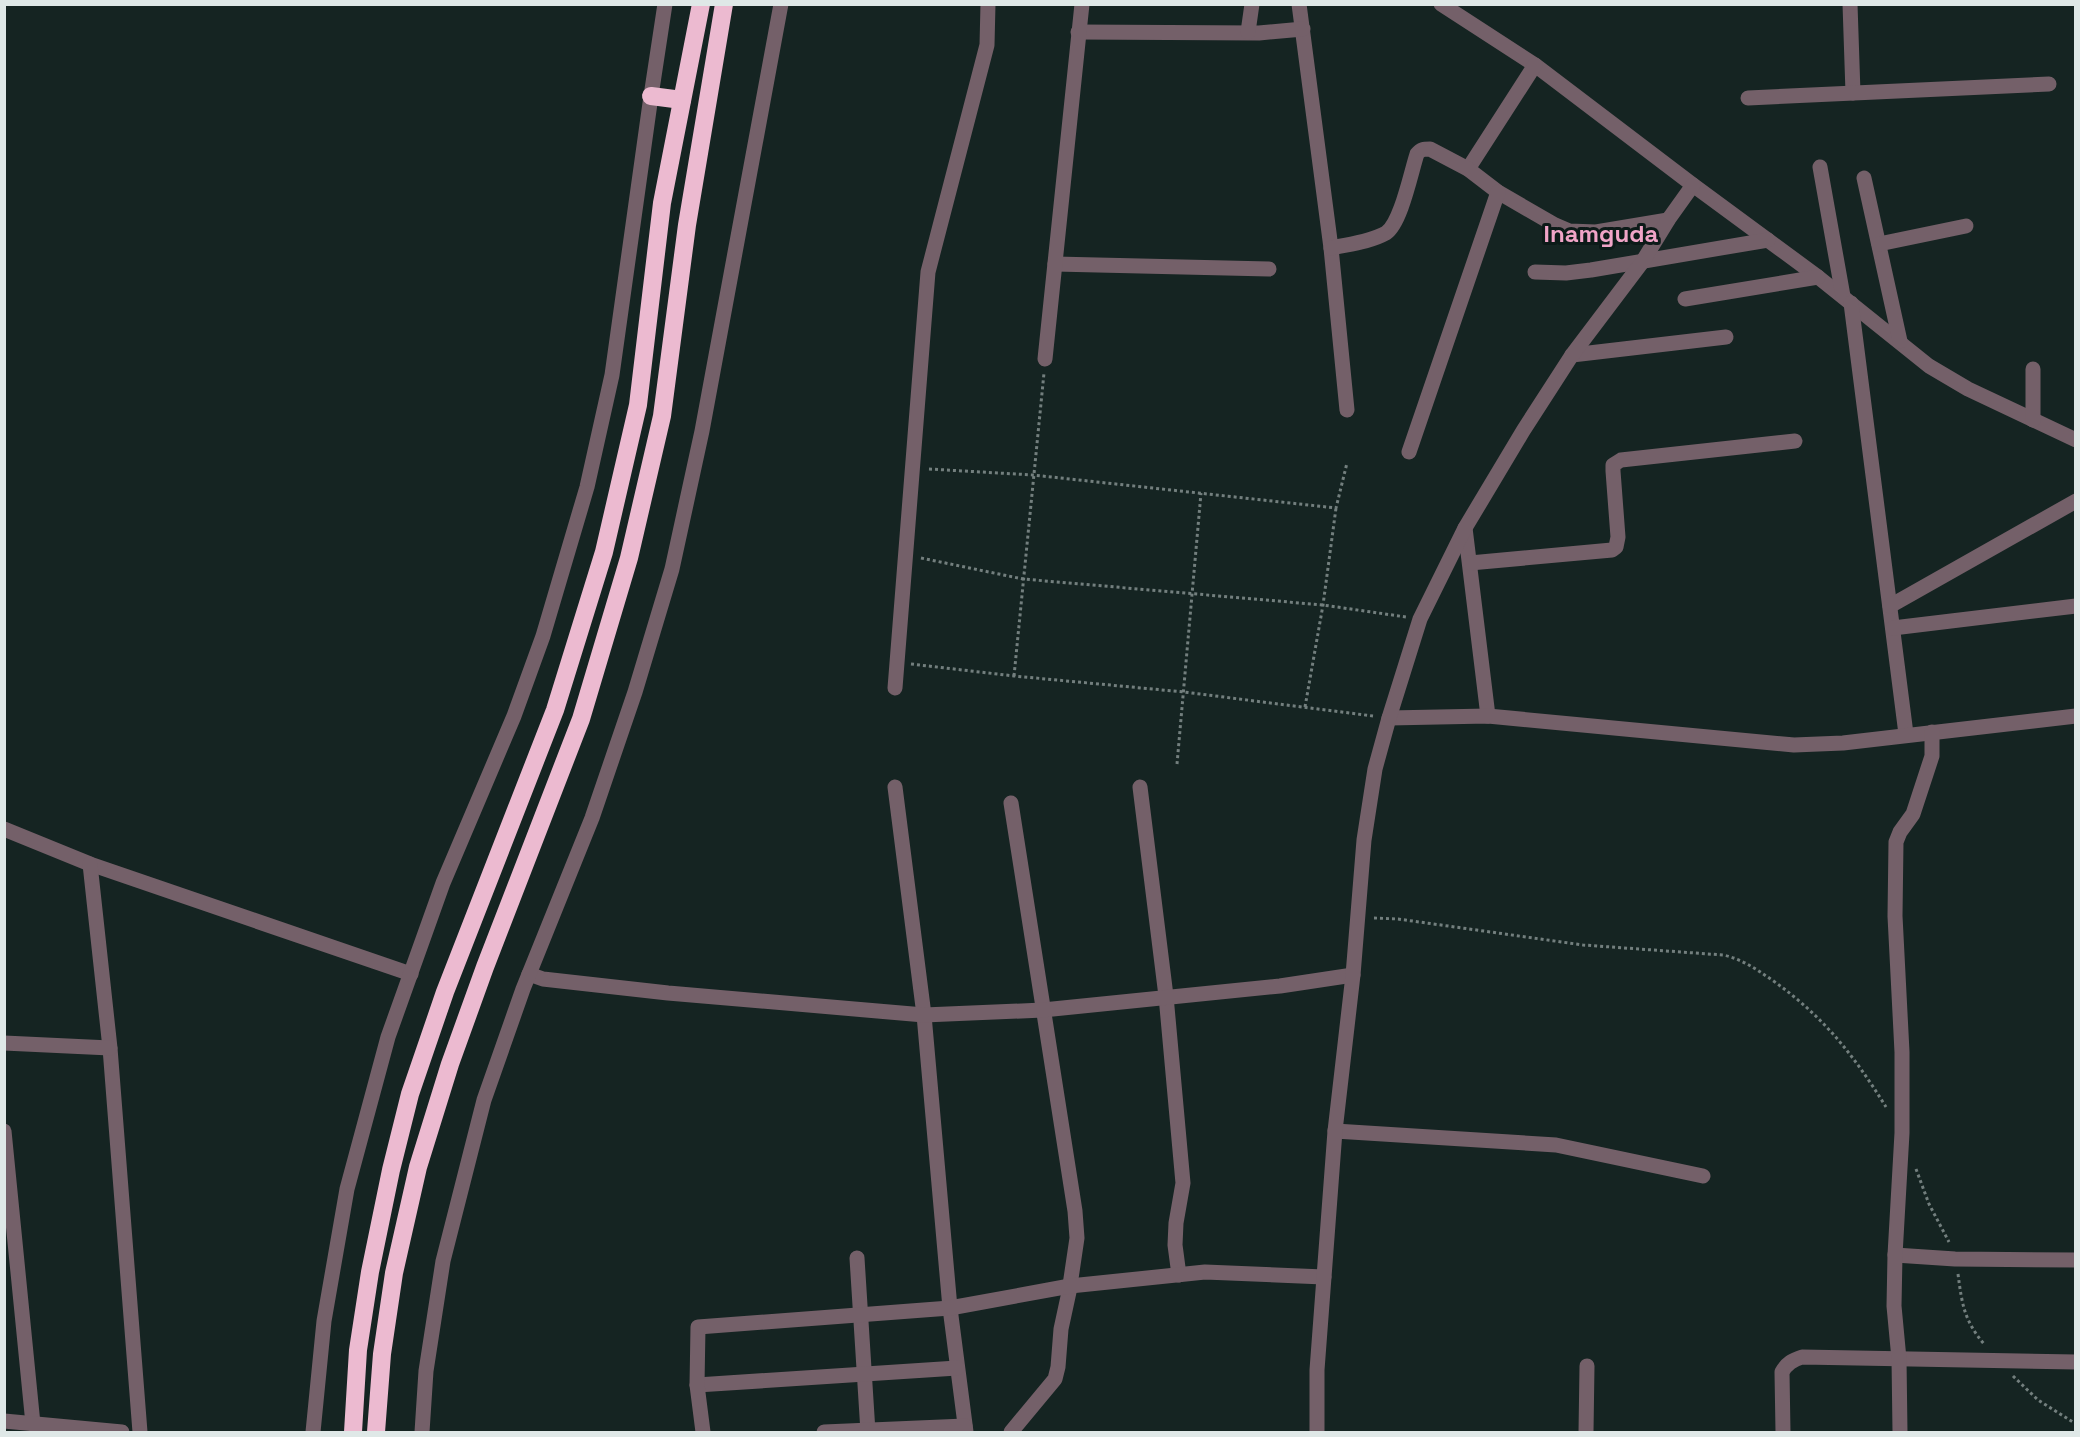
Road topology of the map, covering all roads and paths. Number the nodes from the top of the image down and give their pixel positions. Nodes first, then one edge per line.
1 (666, 4) edge
2 (701, 4) edge
3 (724, 4) edge
4 (781, 4) edge
5 (988, 4) edge
6 (1082, 4) edge
7 (1252, 4) edge
8 (1299, 4) edge
9 (1442, 4) edge
10 (1850, 4) edge
11 (1303, 29) junction
12 (1078, 32) junction
13 (1248, 32) junction
14 (1535, 65) junction
15 (2049, 84) dead end
16 (1853, 93) junction
17 (651, 96) junction
18 (1748, 98) dead end
19 (682, 100) junction
20 (1820, 167) dead end
21 (1468, 169) junction
22 (1864, 178) dead end
23 (1693, 185) junction
24 (1498, 192) junction
25 (1668, 220) junction
26 (1966, 226) dead end
27 (1768, 240) junction
28 (1879, 244) junction
29 (1331, 248) junction
30 (1643, 261) junction
31 (1055, 264) junction
32 (1269, 269) dead end
33 (1535, 272) dead end
34 (1818, 276) junction
35 (1685, 300) dead end
36 (1847, 300) junction
37 (1726, 337) dead end
38 (1900, 341) junction
39 (1572, 356) junction
40 (1045, 359) joint
41 (2033, 369) dead end
42 (1347, 410) dead end
43 (2033, 420) junction
44 (2076, 440) edge
45 (1796, 441) dead end
46 (1408, 452) dead end
47 (1347, 463) dead end
48 (912, 468) junction
49 (1033, 475) junction
50 (1201, 493) junction
51 (2076, 501) edge
52 (1336, 508) junction
53 (1465, 528) junction
54 (905, 555) junction
55 (1470, 563) junction
56 (1023, 579) junction
57 (1191, 595) junction
58 (1323, 605) junction
59 (1890, 606) junction
60 (2076, 606) edge
61 (1420, 619) junction
62 (1893, 628) junction
63 (896, 662) junction
64 (1014, 676) junction
65 (895, 688) dead end
66 (1184, 692) junction
67 (1305, 707) junction
68 (1488, 716) junction
69 (2076, 716) edge
70 (1389, 718) junction
71 (1932, 732) junction
72 (1906, 734) junction
73 (1177, 764) dead end
74 (1140, 787) dead end
75 (895, 788) dead end
76 (1011, 803) dead end
77 (4, 829) edge
78 (90, 864) junction
79 (1358, 916) junction
80 (411, 974) junction
81 (529, 974) junction
82 (1353, 975) junction
83 (1166, 996) junction
84 (1043, 1010) junction
85 (924, 1015) junction
86 (4, 1043) edge
87 (110, 1048) junction
88 (4, 1131) edge
89 (1335, 1131) junction
90 (1902, 1133) junction
91 (1914, 1162) dead end
92 (1703, 1176) dead end
93 (1895, 1255) junction
94 (857, 1258) dead end
95 (1955, 1259) junction
96 (2076, 1260) edge
97 (1179, 1275) junction
98 (1324, 1277) junction
99 (1070, 1286) junction
100 (950, 1308) junction
101 (861, 1316) junction
102 (1899, 1359) junction
103 (1998, 1360) junction
104 (2076, 1362) edge
105 (1587, 1366) dead end
106 (957, 1368) junction
107 (864, 1375) junction
108 (697, 1385) junction
109 (4, 1421) edge
110 (33, 1424) junction
111 (2076, 1424) edge
112 (965, 1429) edge
113 (868, 1431) edge
114 (122, 1432) edge
115 (140, 1432) edge
116 (313, 1432) edge
117 (353, 1432) edge
118 (376, 1432) edge
119 (422, 1432) edge
120 (703, 1432) edge
121 (824, 1432) edge
122 (1011, 1432) edge
123 (1317, 1432) edge
124 (1586, 1432) edge
125 (1783, 1432) edge
126 (1900, 1432) edge

1 - 17 street
2 - 19 highway
3 - 118 highway
4 - 81 street
5 - 48 street
6 - 12 street
7 - 13 street
8 - 11 street
9 - 14 street
10 - 16 street
11 - 13 street
11 - 29 street
12 - 13 street
12 - 31 street
14 - 21 street
14 - 23 street
15 - 16 street
16 - 18 street
17 - 19 highway
17 - 80 street
19 - 117 highway
20 - 36 street
21 - 24 street
21 - 29 street
22 - 28 street
23 - 25 street
23 - 27 street
24 - 25 street
24 - 46 street
25 - 30 street
26 - 28 street
27 - 30 street
27 - 34 street
28 - 38 street
29 - 42 street
30 - 33 street
30 - 39 street
31 - 32 street
31 - 40 street
34 - 35 street
34 - 36 street
36 - 38 street
36 - 59 street
37 - 39 street
38 - 43 street
39 - 53 street
40 - 49 path
41 - 43 street
43 - 44 street
45 - 55 street
47 - 52 path
48 - 49 path
48 - 54 street
49 - 50 path
49 - 56 path
50 - 52 path
50 - 57 path
51 - 59 street
52 - 58 path
53 - 55 street
53 - 61 street
54 - 56 path
54 - 63 street
55 - 68 street
56 - 57 path
56 - 64 path
57 - 58 path
57 - 66 path
58 - 61 path
58 - 67 path
59 - 62 street
60 - 62 street
61 - 70 street
62 - 72 street
63 - 64 path
63 - 65 street
64 - 66 path
66 - 67 path
66 - 73 path
67 - 70 path
68 - 70 street
68 - 72 street
69 - 71 street
70 - 79 street
71 - 72 street
71 - 90 street
74 - 83 street
75 - 85 street
76 - 84 street
77 - 78 street
78 - 80 street
78 - 87 street
79 - 82 street
79 - 90 path
80 - 116 street
81 - 85 street
81 - 119 street
82 - 83 street
82 - 89 street
83 - 84 street
83 - 97 street
84 - 85 street
84 - 99 street
85 - 100 street
86 - 87 street
87 - 115 street
88 - 110 street
89 - 92 street
89 - 98 street
90 - 93 street
91 - 95 path
93 - 95 street
93 - 102 street
94 - 101 street
95 - 96 street
95 - 103 path
97 - 98 street
97 - 99 street
98 - 123 street
99 - 100 street
99 - 122 street
100 - 101 street
100 - 106 street
101 - 107 street
101 - 108 street
102 - 103 street
102 - 125 street
102 - 126 street
103 - 104 street
103 - 111 path
105 - 124 street
106 - 107 street
106 - 112 street
107 - 108 street
107 - 113 street
108 - 120 street
109 - 110 street
110 - 114 street
112 - 113 street
113 - 121 street

